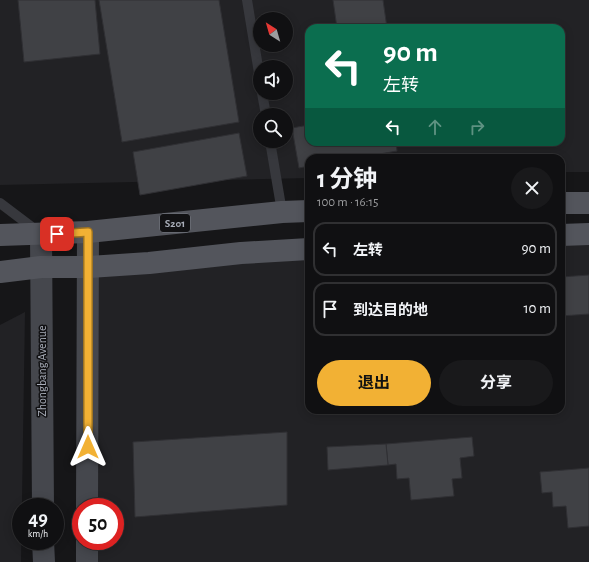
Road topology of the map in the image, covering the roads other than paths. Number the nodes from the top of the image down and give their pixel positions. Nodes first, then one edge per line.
1 (247, 0) edge
2 (257, 60) edge
3 (271, 148) edge
4 (0, 203) edge
5 (565, 203) edge
6 (589, 203) edge
7 (305, 211) edge
8 (282, 212) junction
9 (88, 232) junction
10 (589, 234) edge
11 (0, 235) edge
12 (41, 235) junction
13 (565, 235) edge
14 (305, 249) edge
15 (41, 267) junction
16 (89, 267) junction
17 (0, 272) edge
18 (43, 498) edge
19 (87, 498) edge
20 (43, 550) edge
21 (87, 550) edge
22 (44, 562) edge
23 (87, 562) edge

1 - 2 lane
3 - 8 lane
4 - 12 lane
5 - 6 main road
7 - 8 main road, S201
8 - 9 main road, S201
9 - 12 main road, S201
9 - 16 main road
10 - 13 main road
11 - 12 main road, S201
12 - 15 main road, Zhongbang Avenue
14 - 16 main road
15 - 16 main road
15 - 17 main road
15 - 18 main road, Zhongbang Avenue
16 - 19 main road
20 - 22 main road
21 - 23 main road

